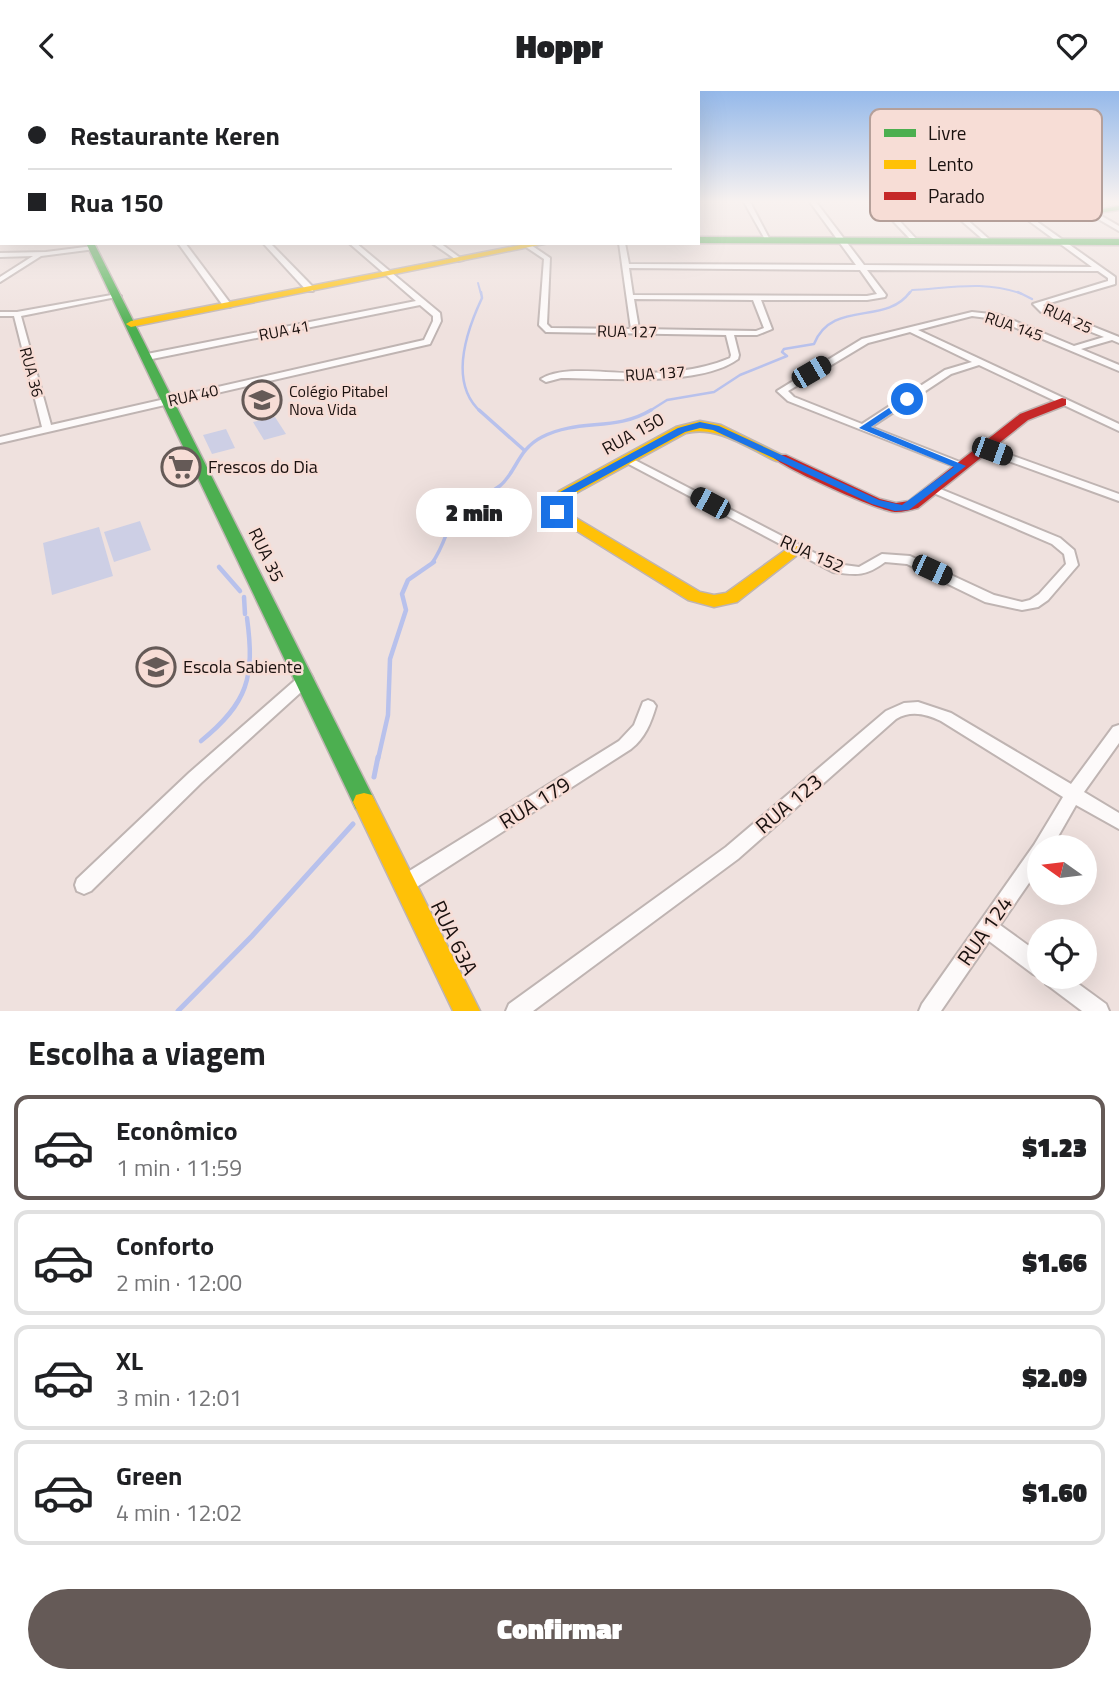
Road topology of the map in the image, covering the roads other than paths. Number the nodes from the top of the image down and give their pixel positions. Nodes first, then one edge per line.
1 (182, 245) edge
2 (268, 245) edge
3 (354, 245) edge
4 (438, 245) edge
5 (528, 245) edge
6 (533, 245) edge
7 (622, 245) edge
8 (846, 245) edge
9 (1067, 245) edge
10 (92, 246) edge
11 (41, 254) junction
12 (0, 255) edge
13 (460, 260) junction
14 (625, 266) junction
15 (863, 268) junction
16 (1099, 269) junction
17 (388, 274) junction
18 (0, 280) edge
19 (310, 289) junction
20 (117, 296) junction
21 (630, 297) junction
22 (756, 297) junction
23 (422, 302) junction
24 (227, 305) junction
25 (0, 314) edge
26 (17, 314) junction
27 (131, 324) junction
28 (912, 330) junction
29 (635, 331) junction
30 (729, 332) junction
31 (1117, 337) edge
32 (427, 342) joint
33 (1073, 349) junction
34 (147, 357) junction
35 (979, 362) junction
36 (1119, 368) edge
37 (546, 379) dead end
38 (168, 401) junction
39 (1062, 402) junction
40 (1119, 416) edge
41 (1104, 421) junction
42 (864, 428) junction
43 (1119, 428) edge
44 (47, 429) junction
45 (0, 440) edge
46 (985, 449) junction
47 (627, 459) junction
48 (961, 466) junction
49 (933, 489) junction
50 (1119, 498) edge
51 (797, 549) junction
52 (306, 680) junction
53 (648, 706) dead end
54 (1119, 731) edge
55 (1073, 795) junction
56 (1119, 822) edge
57 (1049, 835) edge
58 (1027, 869) edge
59 (405, 884) junction
60 (84, 885) dead end
61 (987, 927) junction
62 (1027, 957) edge
63 (1069, 989) edge
64 (467, 1011) edge
65 (516, 1011) edge
66 (929, 1011) edge
67 (1099, 1011) edge

1 - 24 street
2 - 19 street
3 - 17 street
4 - 13 street
5 - 13 street
6 - 29 street, RUA 127
7 - 14 street
8 - 15 street
9 - 16 street
10 - 11 street
10 - 20 street, RUA 35
11 - 12 street
11 - 18 street
13 - 17 street
14 - 15 street
14 - 21 street
15 - 16 street
15 - 22 street
16 - 31 street, RUA 25
17 - 19 street
17 - 23 street
19 - 24 street
20 - 26 street
20 - 27 street, RUA 35
21 - 22 street
21 - 29 street
22 - 30 street, RUA 127
23 - 32 street
23 - 34 street, RUA 41
24 - 27 street
25 - 26 street
26 - 44 street, RUA 36
27 - 34 street, RUA 35
28 - 33 street, RUA 145
28 - 35 street
28 - 42 street
29 - 30 street, RUA 127
30 - 37 street, RUA 137
31 - 33 street
32 - 38 street, RUA 40
33 - 36 street, RUA 145
34 - 38 street, RUA 35
35 - 39 street
35 - 42 street
38 - 44 street, RUA 40
38 - 52 street, RUA 35
39 - 41 street
39 - 46 street, RUA 150
40 - 41 street
41 - 43 street
42 - 48 street
44 - 45 street, RUA 40
46 - 48 street, RUA 150
46 - 50 street
47 - 49 street, RUA 150
47 - 51 street, RUA 152
47 - 51 street, RUA 150
48 - 49 street, RUA 150
49 - 51 street, RUA 152
52 - 59 street, RUA 35
52 - 60 street
53 - 59 street, RUA 179
54 - 55 street, RUA 124
55 - 56 street
55 - 57 street, RUA 124
55 - 65 street, RUA 123
58 - 61 street, RUA 124
59 - 64 street, RUA 63A
61 - 62 street
61 - 66 street, RUA 124
63 - 67 street

